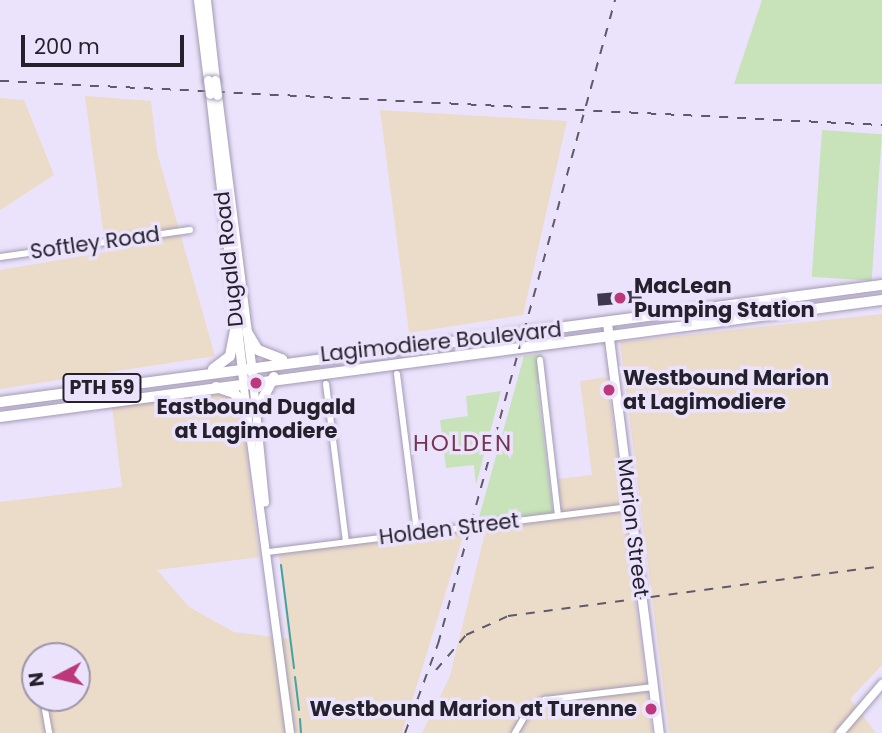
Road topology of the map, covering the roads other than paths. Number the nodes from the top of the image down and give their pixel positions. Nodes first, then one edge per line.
1 (198, 0) edge
2 (206, 0) edge
3 (211, 80) junction
4 (213, 95) junction
5 (191, 230) dead end
6 (0, 257) edge
7 (882, 285) edge
8 (882, 300) edge
9 (236, 326) junction
10 (608, 328) junction
11 (247, 332) junction
12 (286, 360) junction
13 (540, 360) dead end
14 (246, 366) junction
15 (203, 372) junction
16 (397, 374) dead end
17 (274, 377) junction
18 (248, 381) junction
19 (326, 384) dead end
20 (212, 386) junction
21 (0, 402) edge
22 (246, 407) junction
23 (257, 411) junction
24 (0, 417) edge
25 (630, 507) junction
26 (558, 515) junction
27 (265, 517) junction
28 (417, 533) junction
29 (346, 542) junction
30 (268, 552) junction
31 (882, 684) edge
32 (653, 687) junction
33 (45, 712) edge
34 (49, 733) edge
35 (290, 733) edge
36 (515, 733) edge
37 (659, 733) edge
38 (839, 733) edge

1 - 3 main road, Dugald Road
2 - 3 main road, Dugald Road
3 - 4 main road, Dugald Road, bridge
4 - 9 main road, Dugald Road
4 - 11 main road, Dugald Road
5 - 6 street, Softley Road
7 - 10 main road, Lagimodiere Boulevard / PTH 59
8 - 10 main road, Lagimodiere Boulevard / PTH 59
9 - 14 main road, Dugald Road
9 - 15 main road
10 - 12 main road, Lagimodiere Boulevard / PTH 59
10 - 17 main road, Lagimodiere Boulevard / PTH 59
10 - 25 main road, Marion Street
11 - 12 main road
11 - 14 main road, Dugald Road
12 - 14 main road, Lagimodiere Boulevard / PTH 59
13 - 26 street
14 - 15 main road, Lagimodiere Boulevard / PTH 59
14 - 18 main road, Dugald Road
15 - 21 main road, Lagimodiere Boulevard / PTH 59
16 - 28 street
17 - 18 main road, Lagimodiere Boulevard / PTH 59
17 - 23 main road
18 - 20 main road, Lagimodiere Boulevard / PTH 59
18 - 22 street, Dugald Road
18 - 23 street, Dugald Road
19 - 29 street
20 - 22 main road
20 - 24 main road, Lagimodiere Boulevard / PTH 59
22 - 27 street, Dugald Road
23 - 27 street, Dugald Road
25 - 26 street, Holden Street
25 - 32 main road, Marion Street
26 - 28 street, Holden Street
27 - 30 street, Dugald Road
28 - 29 street, Holden Street
29 - 30 street, Holden Street
30 - 35 street, Dugald Road
31 - 38 street
32 - 36 street
32 - 37 main road, Marion Street
33 - 34 street

